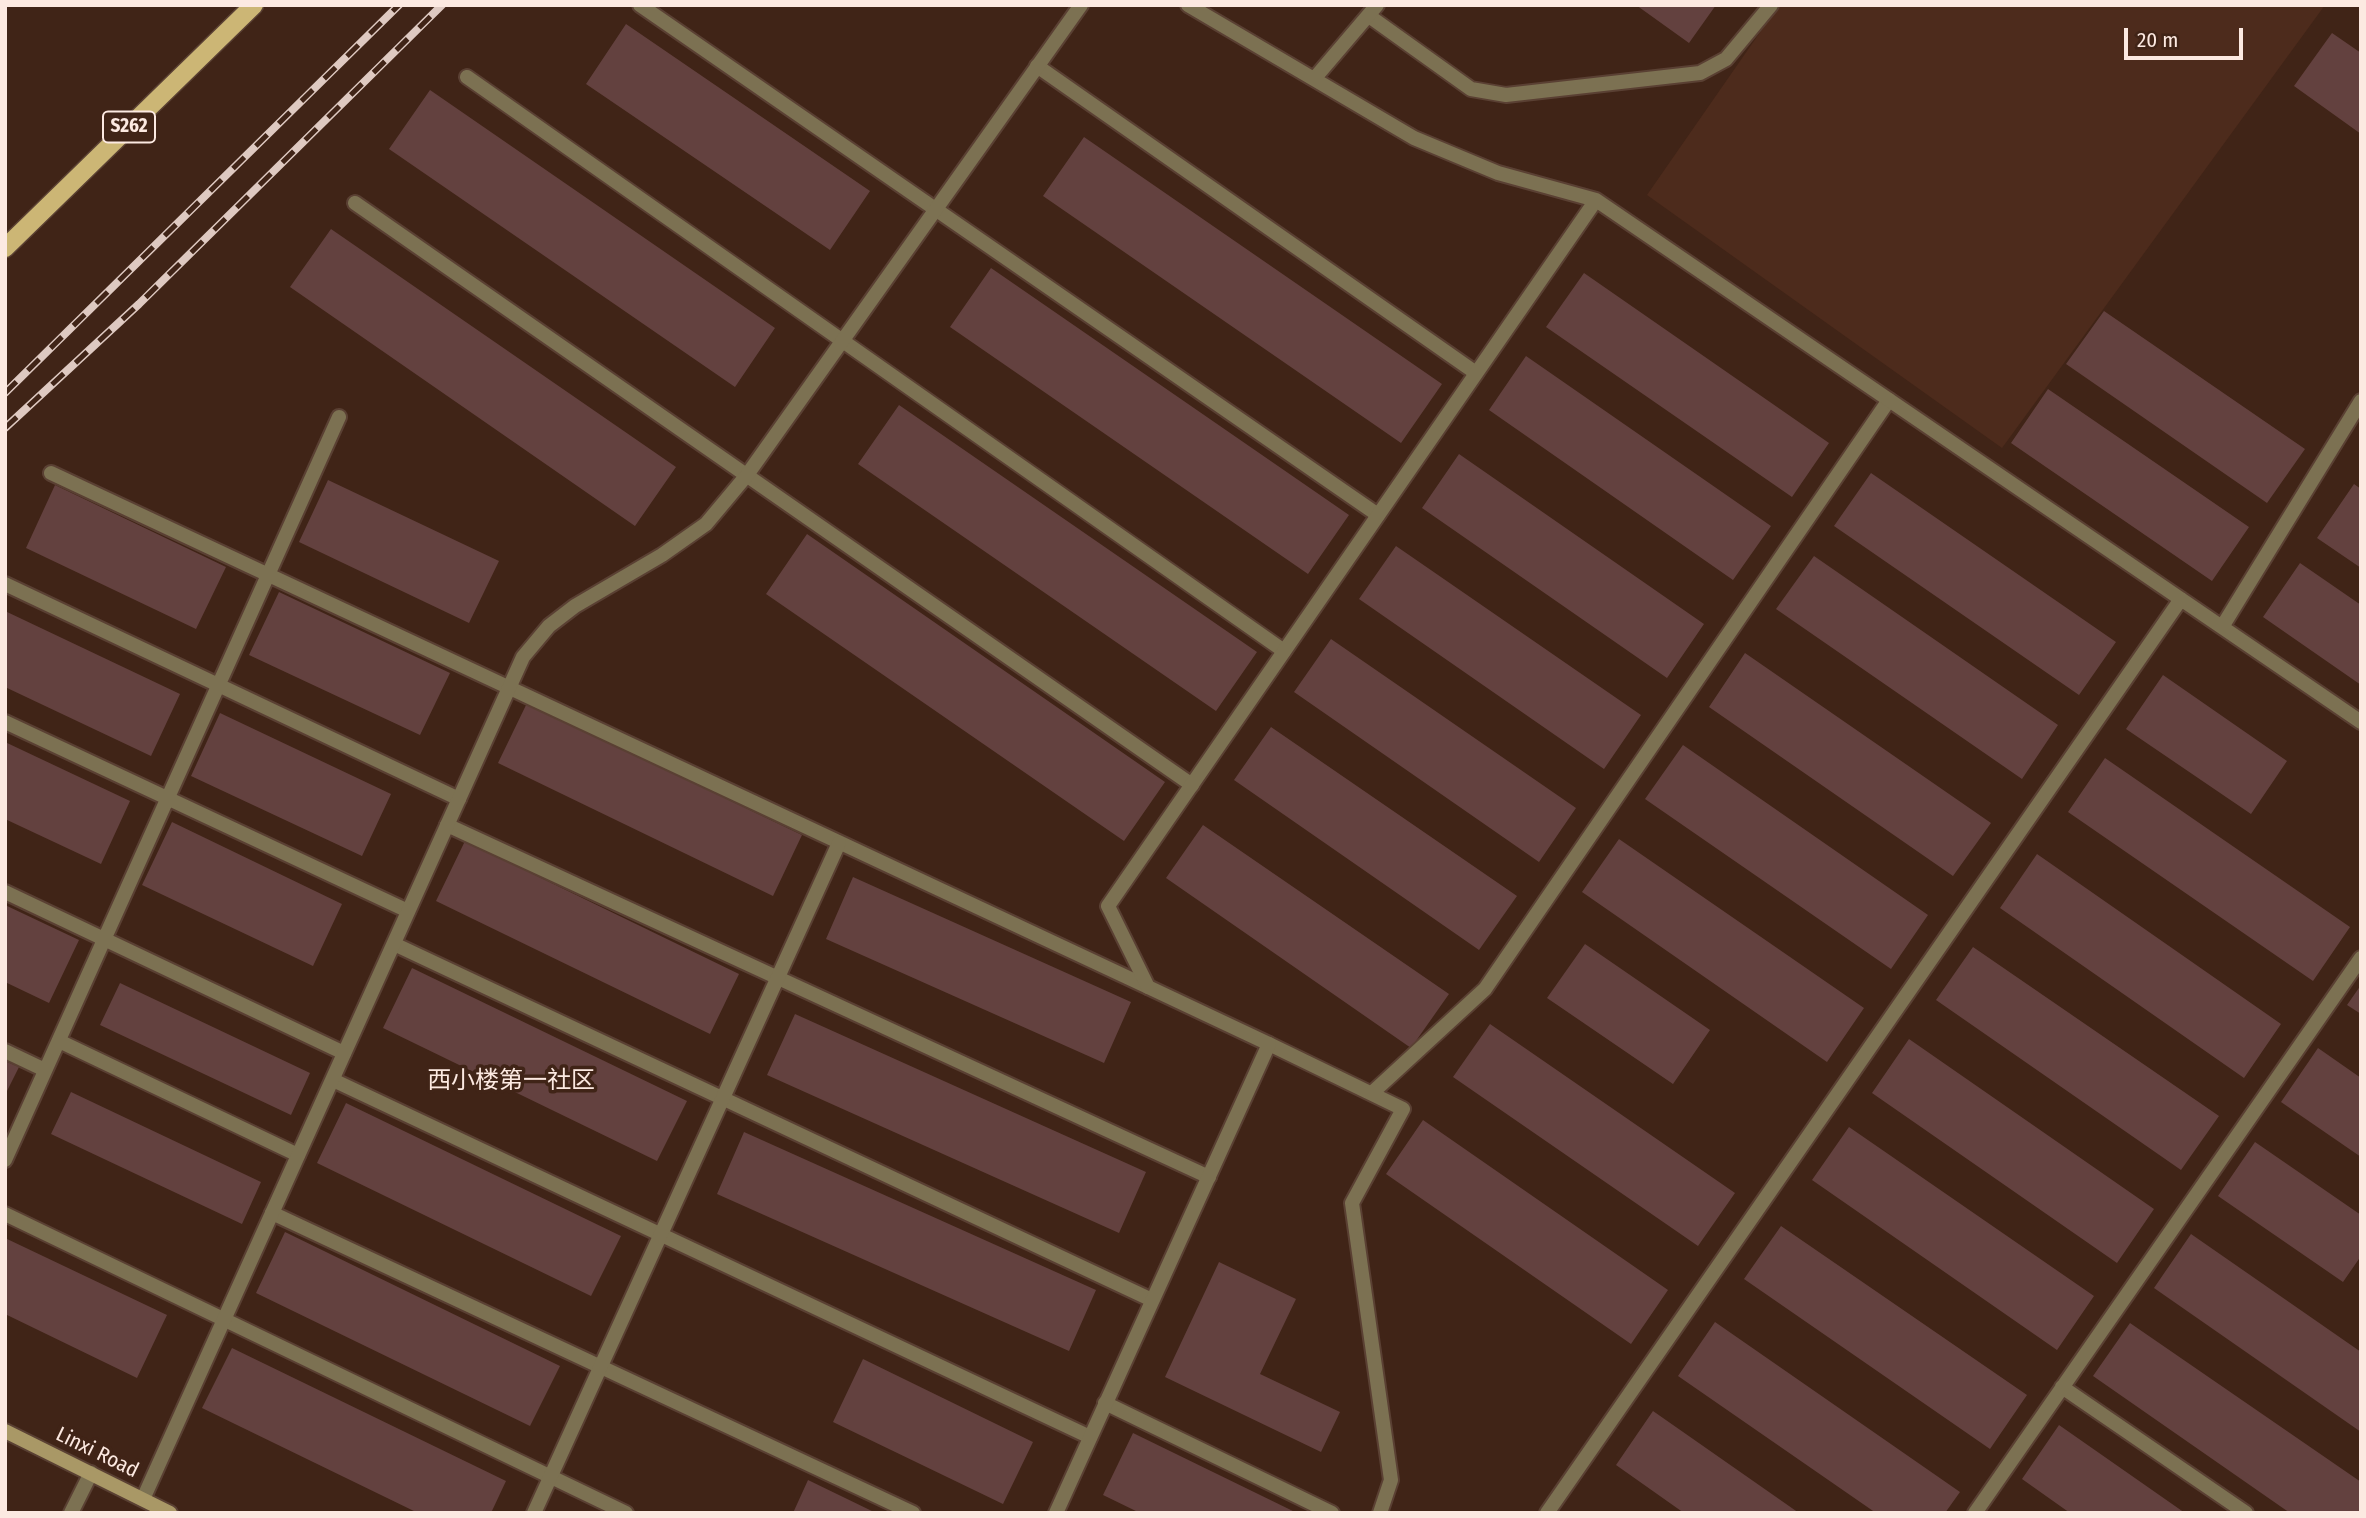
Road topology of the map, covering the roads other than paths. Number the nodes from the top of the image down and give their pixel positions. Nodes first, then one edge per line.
1 (254, 5) edge
2 (640, 5) edge
3 (1081, 5) edge
4 (1188, 5) edge
5 (1771, 5) edge
6 (1373, 11) edge
7 (1037, 66) junction
8 (467, 78) dead end
9 (1314, 79) junction
10 (1595, 200) junction
11 (355, 203) dead end
12 (936, 210) junction
13 (5, 248) edge
14 (843, 341) junction
15 (1476, 373) junction
16 (1889, 400) junction
17 (2361, 401) edge
18 (339, 417) dead end
19 (51, 473) dead end
20 (747, 475) junction
21 (1378, 516) junction
22 (269, 575) junction
23 (5, 584) edge
24 (2181, 599) junction
25 (2222, 627) junction
26 (1284, 651) junction
27 (219, 685) junction
28 (510, 688) junction
29 (5, 722) edge
30 (2361, 722) edge
31 (1192, 785) junction
32 (168, 798) junction
33 (459, 799) junction
34 (447, 825) junction
35 (839, 843) junction
36 (5, 892) edge
37 (408, 911) junction
38 (105, 939) junction
39 (394, 944) junction
40 (2361, 958) edge
41 (778, 977) junction
42 (1148, 987) junction
43 (59, 1041) junction
44 (1269, 1044) junction
45 (5, 1051) edge
46 (344, 1053) junction
47 (45, 1070) junction
48 (333, 1080) junction
49 (1372, 1093) junction
50 (722, 1099) junction
51 (299, 1154) junction
52 (5, 1160) edge
53 (1209, 1177) junction
54 (272, 1213) junction
55 (5, 1214) edge
56 (661, 1235) junction
57 (1152, 1300) junction
58 (225, 1320) junction
59 (600, 1366) junction
60 (2062, 1387) junction
61 (1105, 1403) junction
62 (5, 1431) edge
63 (1090, 1437) junction
64 (91, 1474) junction
65 (550, 1476) junction
66 (143, 1499) junction
67 (71, 1513) edge
68 (170, 1513) edge
69 (534, 1513) edge
70 (626, 1513) edge
71 (913, 1513) edge
72 (1056, 1513) edge
73 (1332, 1513) edge
74 (1380, 1513) edge
75 (1547, 1513) edge
76 (1975, 1513) edge
77 (2246, 1513) edge

1 - 13 main road, S262
2 - 12 street
3 - 7 street
4 - 9 street
5 - 6 street
6 - 9 street
7 - 12 street
7 - 15 street
8 - 14 street
9 - 10 street
10 - 15 street
10 - 16 street
11 - 20 street
12 - 14 street
12 - 21 street
14 - 20 street
14 - 26 street
15 - 21 street
16 - 24 street
16 - 49 street
17 - 25 street
18 - 22 street
19 - 22 street
20 - 28 street
20 - 31 street
21 - 26 street
22 - 27 street
22 - 28 street
23 - 27 street
24 - 25 street
24 - 75 street
25 - 30 street
26 - 31 street
27 - 32 street
27 - 33 street
28 - 33 street
28 - 35 street
29 - 32 street
31 - 42 street
32 - 37 street
32 - 38 street
33 - 34 street
34 - 37 street
34 - 41 street
35 - 41 street
35 - 42 street
36 - 38 street
37 - 39 street
38 - 43 street
38 - 46 street
39 - 46 street
39 - 50 street
40 - 60 street
41 - 50 street
41 - 53 street
42 - 44 street
43 - 47 street
43 - 51 street
44 - 49 street
44 - 53 street
45 - 47 street
46 - 48 street
47 - 52 street
48 - 51 street
48 - 56 street
49 - 74 street
50 - 56 street
50 - 57 street
51 - 54 street
53 - 57 street
54 - 58 street
54 - 59 street
55 - 58 street
56 - 59 street
56 - 63 street
57 - 61 street
58 - 65 street
58 - 66 street
59 - 65 street
59 - 71 street
60 - 76 street
60 - 77 street
61 - 63 street
61 - 73 street
62 - 64 main road, Linxi Road
63 - 72 street
64 - 66 main road, Linxi Road
64 - 67 street
65 - 69 street
65 - 70 street
66 - 68 main road, Linxi Road

